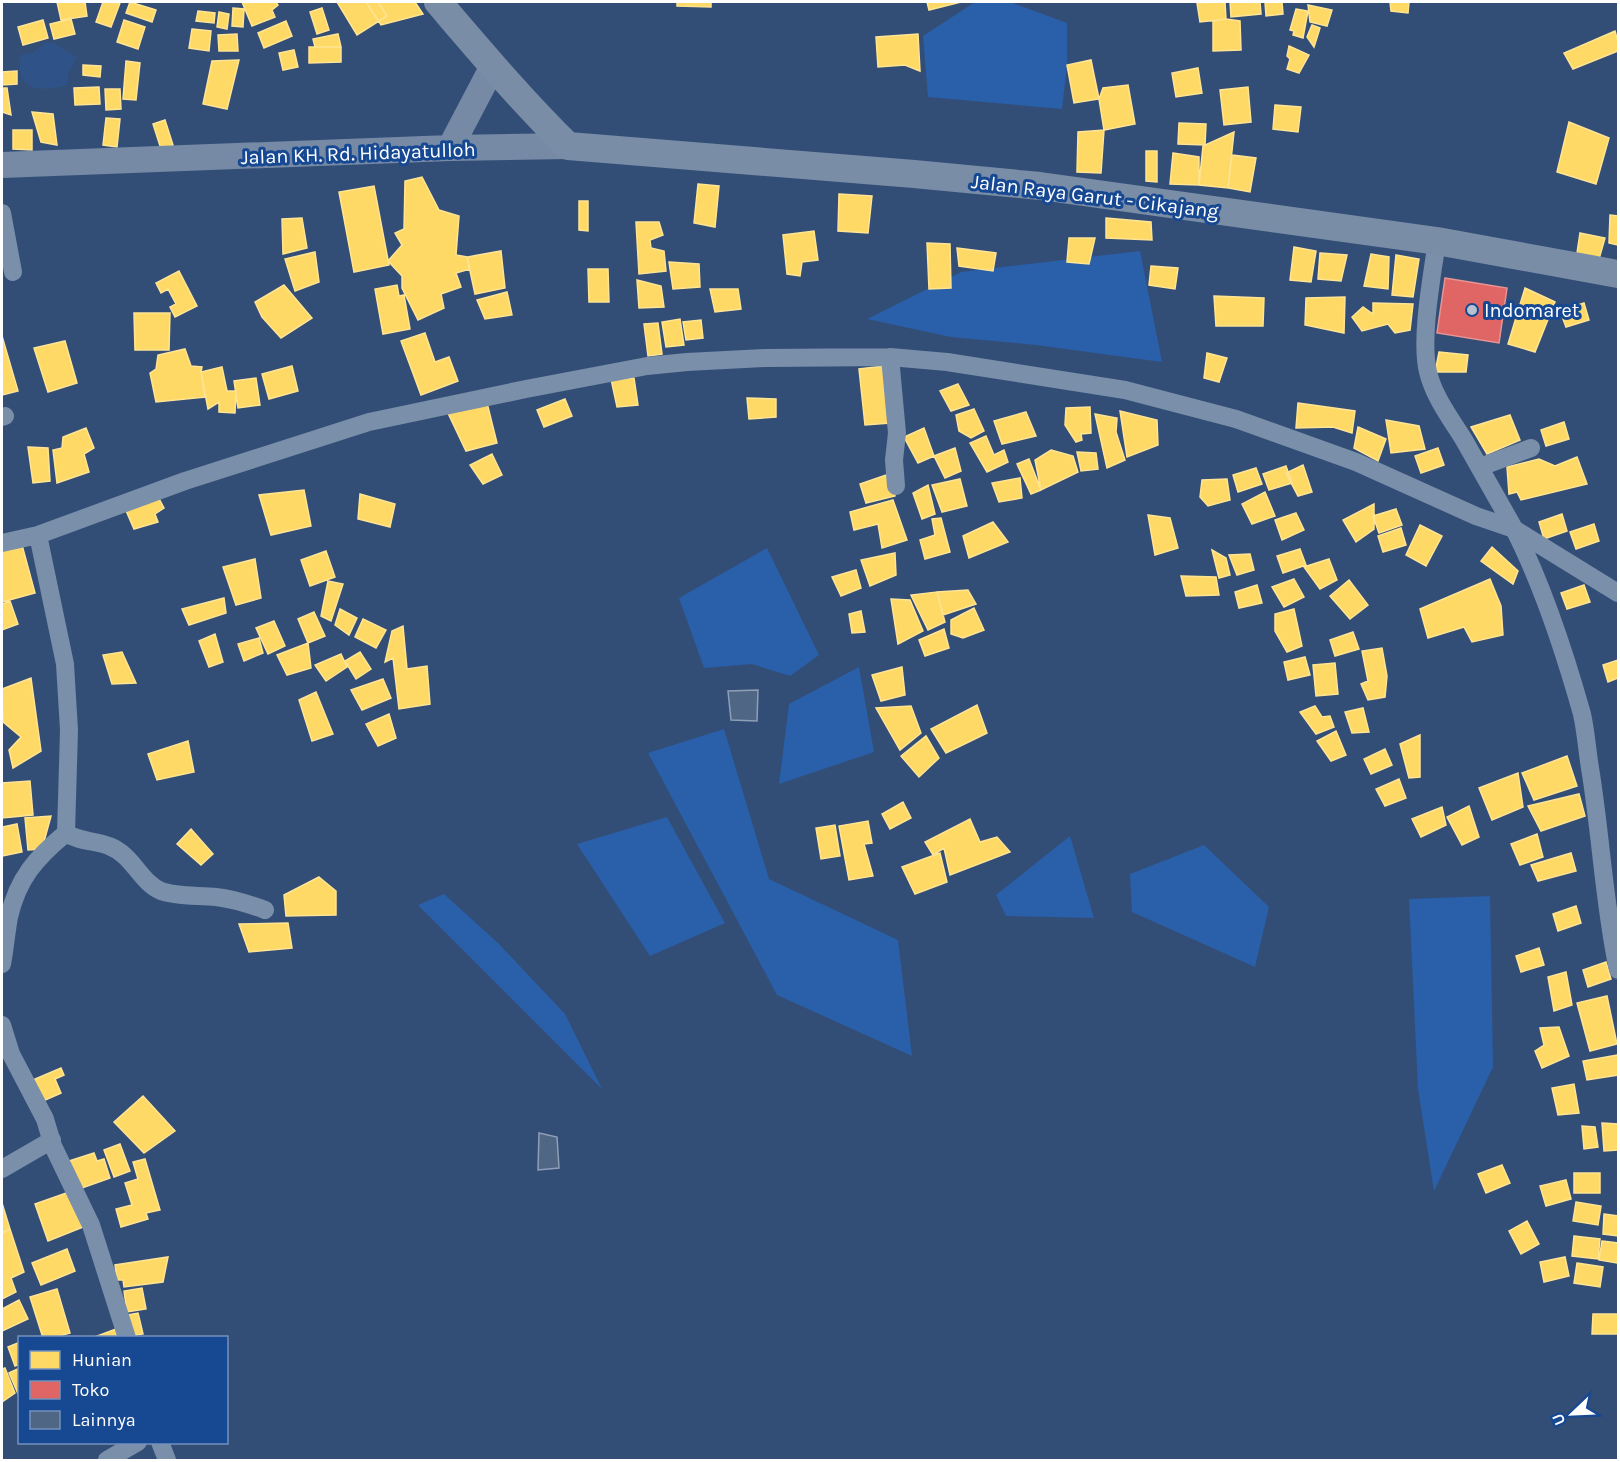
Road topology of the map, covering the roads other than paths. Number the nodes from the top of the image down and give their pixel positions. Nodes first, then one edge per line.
1 (438, 2) edge
2 (493, 66) junction
3 (568, 146) junction
4 (450, 148) junction
5 (2, 165) edge
6 (2, 213) edge
7 (1437, 242) junction
8 (14, 272) dead end
9 (1618, 274) edge
10 (890, 357) junction
11 (1531, 448) dead end
12 (1480, 467) junction
13 (896, 486) dead end
14 (1514, 529) junction
15 (38, 535) junction
16 (2, 543) edge
17 (1618, 593) edge
18 (66, 833) junction
19 (265, 910) dead end
20 (2, 964) edge
21 (1618, 970) edge
22 (2, 1025) edge
23 (52, 1140) junction
24 (2, 1169) edge
25 (126, 1336) edge
26 (136, 1444) edge
27 (160, 1444) edge
28 (107, 1461) edge
29 (167, 1461) edge

1 - 2 main road
2 - 3 main road
2 - 4 main road
3 - 4 main road, Jalan KH. Rd. Hidayatulloh
3 - 7 main road, Jalan Raya Garut - Cikajang
4 - 5 main road, Jalan KH. Rd. Hidayatulloh
6 - 8 street
7 - 9 main road, Jalan Raya Garut - Cikajang
7 - 12 street
10 - 13 street
10 - 14 street
10 - 15 street
11 - 12 street
12 - 14 street
14 - 17 street
14 - 21 street
15 - 16 street
15 - 18 street
18 - 19 street
18 - 20 street
22 - 23 street
23 - 24 street
23 - 25 street
26 - 28 street
27 - 29 street

